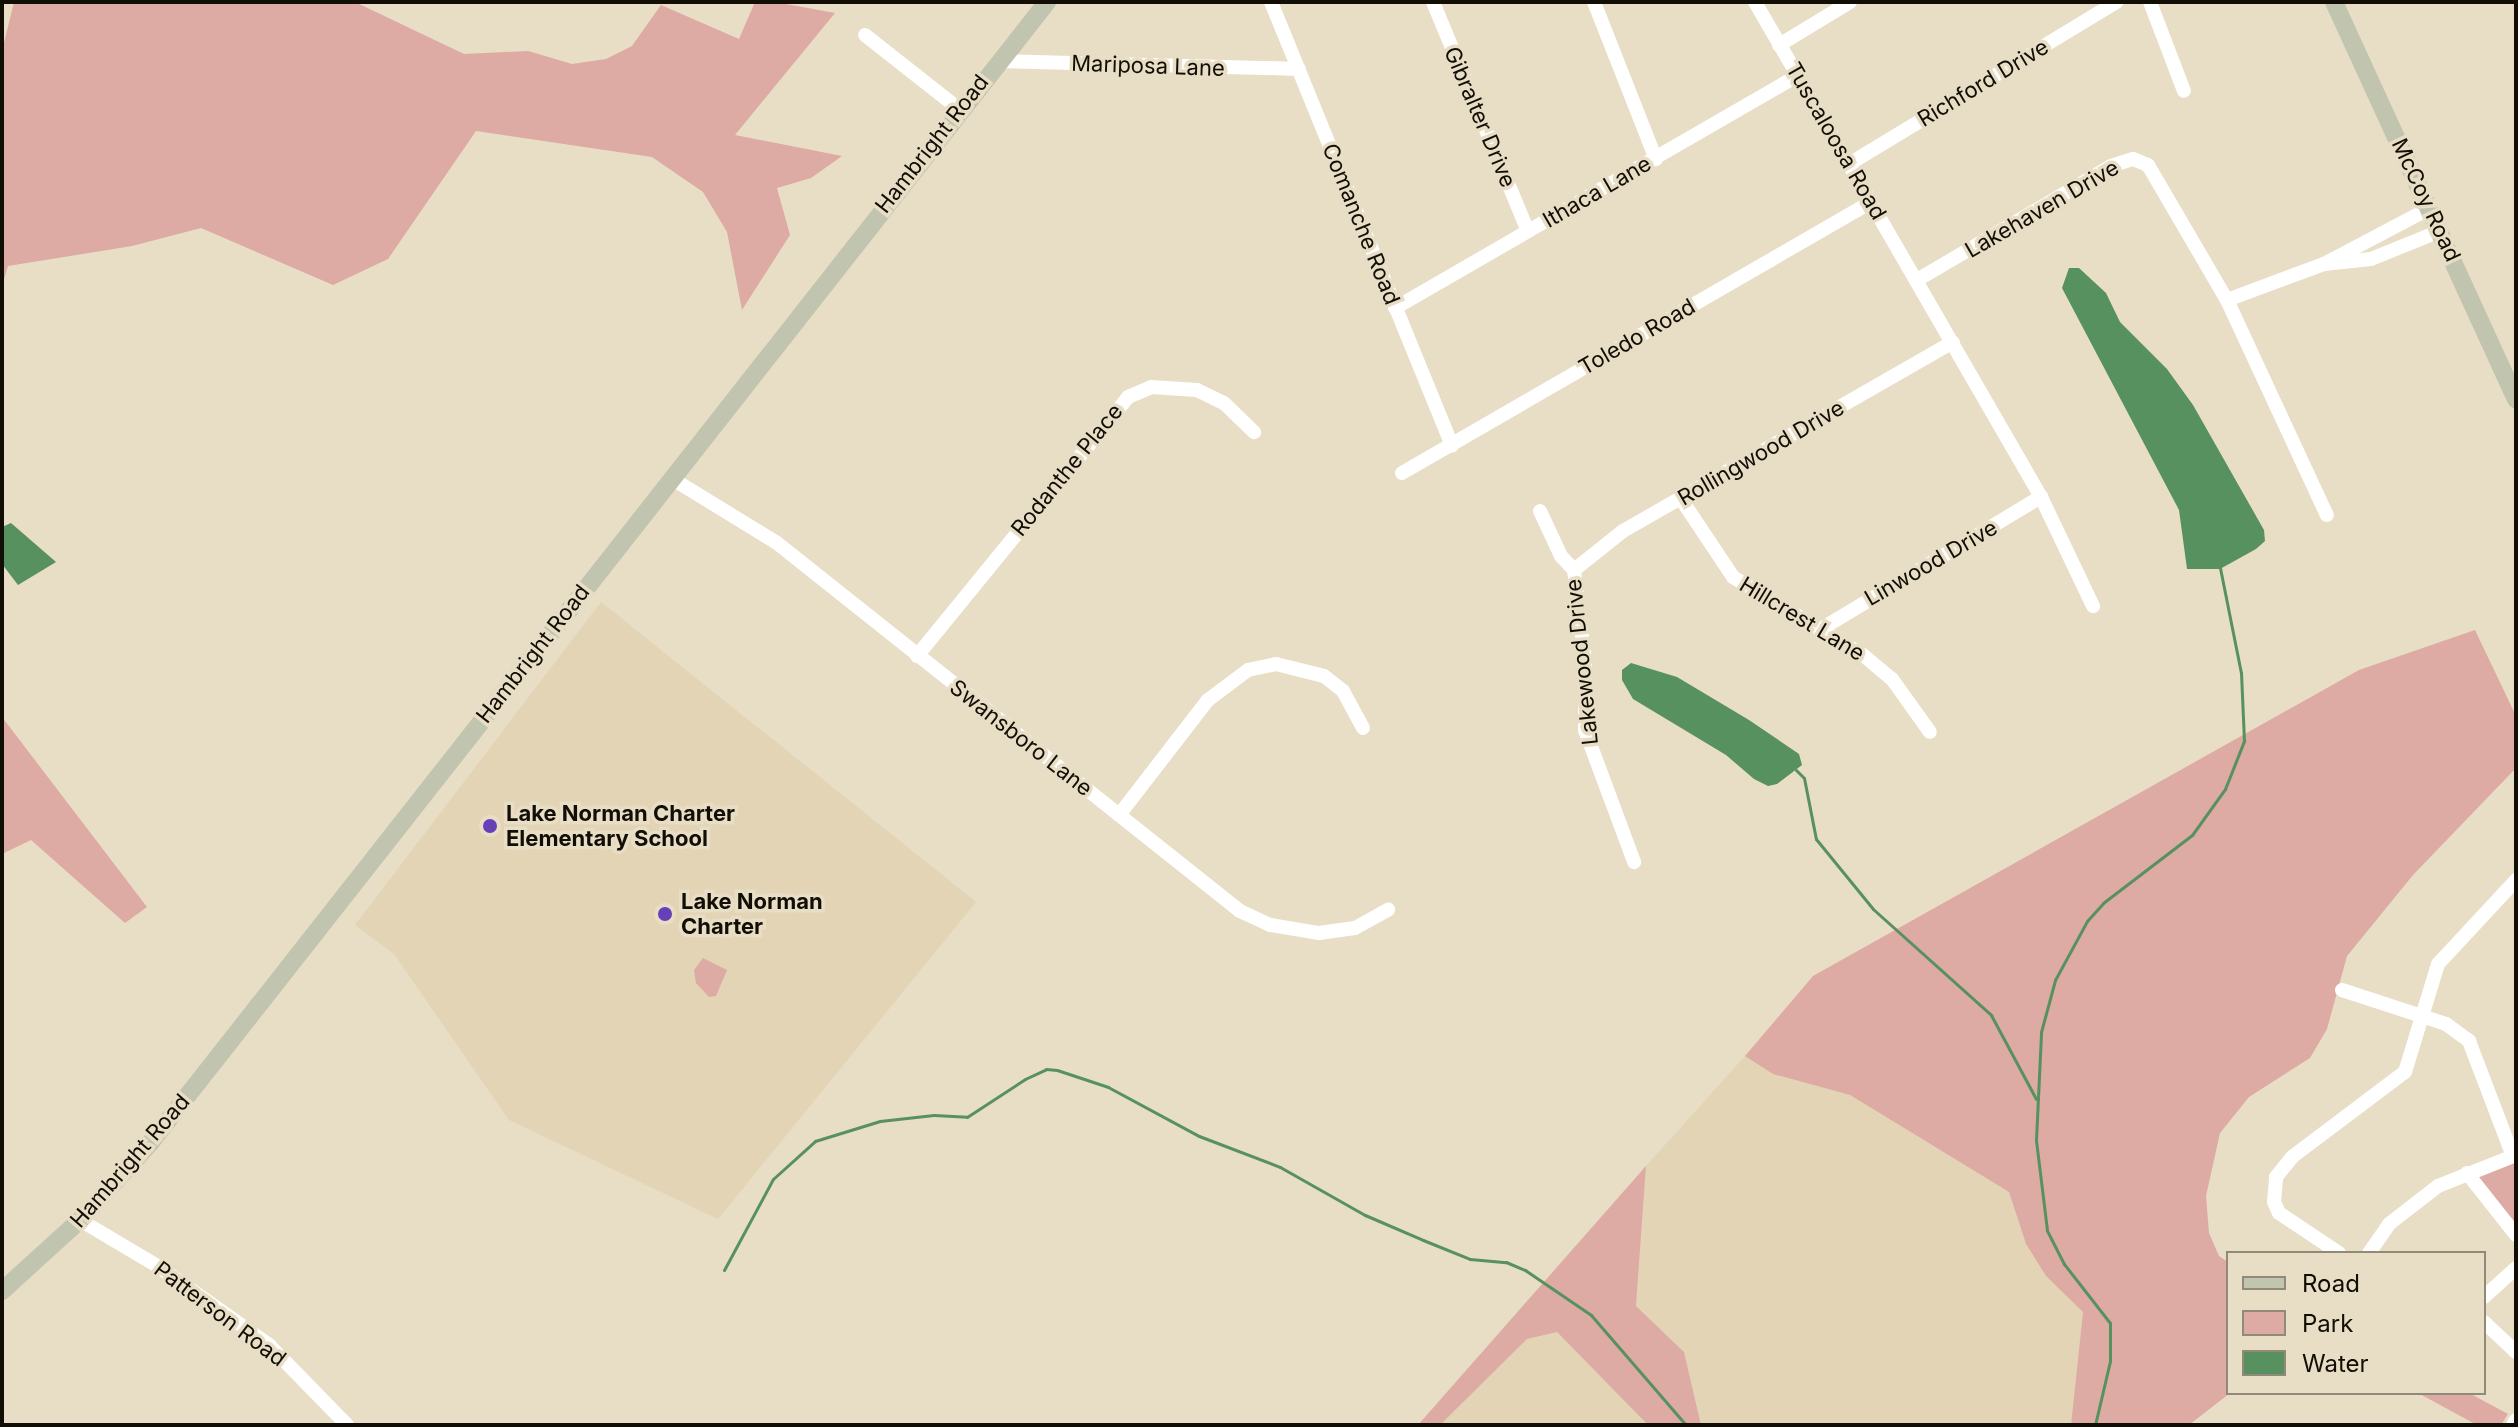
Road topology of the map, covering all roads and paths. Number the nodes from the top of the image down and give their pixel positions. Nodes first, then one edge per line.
1 (1271, 2) edge
2 (1433, 2) edge
3 (1594, 2) edge
4 (1755, 2) edge
5 (1850, 2) edge
6 (2117, 2) edge
7 (2150, 2) edge
8 (2334, 2) edge
9 (1044, 3) edge
10 (865, 35) dead end
11 (1779, 45) junction
12 (998, 61) junction
13 (1299, 69) junction
14 (1797, 76) junction
15 (2184, 91) dead end
16 (959, 109) junction
17 (1656, 159) junction
18 (1849, 164) junction
19 (1871, 202) junction
20 (2430, 208) junction
21 (1528, 231) junction
22 (2440, 231) junction
23 (2324, 264) junction
24 (1917, 280) junction
25 (2227, 300) junction
26 (1395, 308) junction
27 (1953, 342) junction
28 (2516, 399) edge
29 (1254, 432) dead end
30 (1452, 445) junction
31 (1402, 473) dead end
32 (671, 478) junction
33 (2041, 497) junction
34 (1681, 499) junction
35 (1540, 511) dead end
36 (2327, 515) dead end
37 (1574, 570) junction
38 (2093, 606) dead end
39 (1821, 629) junction
40 (917, 656) junction
41 (1363, 728) dead end
42 (1930, 732) dead end
43 (1119, 815) junction
44 (1634, 862) dead end
45 (2513, 888) edge
46 (1388, 910) dead end
47 (2342, 990) dead end
48 (2422, 1016) junction
49 (2515, 1156) edge
50 (2467, 1173) junction
51 (80, 1220) junction
52 (2516, 1235) edge
53 (2336, 1251) edge
54 (2370, 1251) edge
55 (2516, 1268) edge
56 (2, 1291) edge
57 (2486, 1295) edge
58 (2486, 1324) edge
59 (2516, 1352) edge
60 (2516, 1420) edge
61 (347, 1425) edge
62 (2513, 1425) edge

1 - 13 street, Comanche Road
2 - 21 street, Gibralter Drive
3 - 17 street
4 - 11 street, Tuscaloosa Road
5 - 11 street
6 - 18 street, Richford Drive
7 - 15 street
8 - 20 main road, McCoy Road
9 - 12 main road, Hambright Road
10 - 16 street
11 - 14 street, Tuscaloosa Road
12 - 13 street, Mariposa Lane
12 - 16 main road, Hambright Road
13 - 26 street, Comanche Road
14 - 17 street, Ithaca Lane
14 - 18 street, Tuscaloosa Road
16 - 32 main road, Hambright Road
17 - 21 street, Ithaca Lane
18 - 19 street, Tuscaloosa Road
19 - 24 street, Tuscaloosa Road
19 - 30 street, Toledo Road
20 - 22 main road, McCoy Road
20 - 23 street
21 - 26 street, Ithaca Lane
22 - 23 street
22 - 28 main road, McCoy Road
23 - 25 street
24 - 25 street, Lakehaven Drive
24 - 27 street
25 - 36 street, Lakehaven Drive
26 - 30 street, Comanche Road
27 - 33 street
27 - 34 street, Rollingwood Drive
29 - 40 street, Rodanthe Place
30 - 31 street, Toledo Road
32 - 40 street, Swansboro Lane
32 - 51 main road, Hambright Road
33 - 38 street
33 - 39 street, Linwood Drive
34 - 37 street, Rollingwood Drive
34 - 39 street, Hillcrest Lane
35 - 37 street, Lakewood Drive
37 - 44 street, Lakewood Drive
39 - 42 street, Hillcrest Lane
40 - 43 street, Swansboro Lane
41 - 43 street
43 - 46 street, Swansboro Lane
45 - 48 street
47 - 48 street
48 - 49 street
48 - 53 street
49 - 50 street
50 - 52 street
50 - 54 street
51 - 56 main road, Hambright Road
51 - 61 street, Patterson Road
55 - 57 street
58 - 59 street
60 - 62 street

